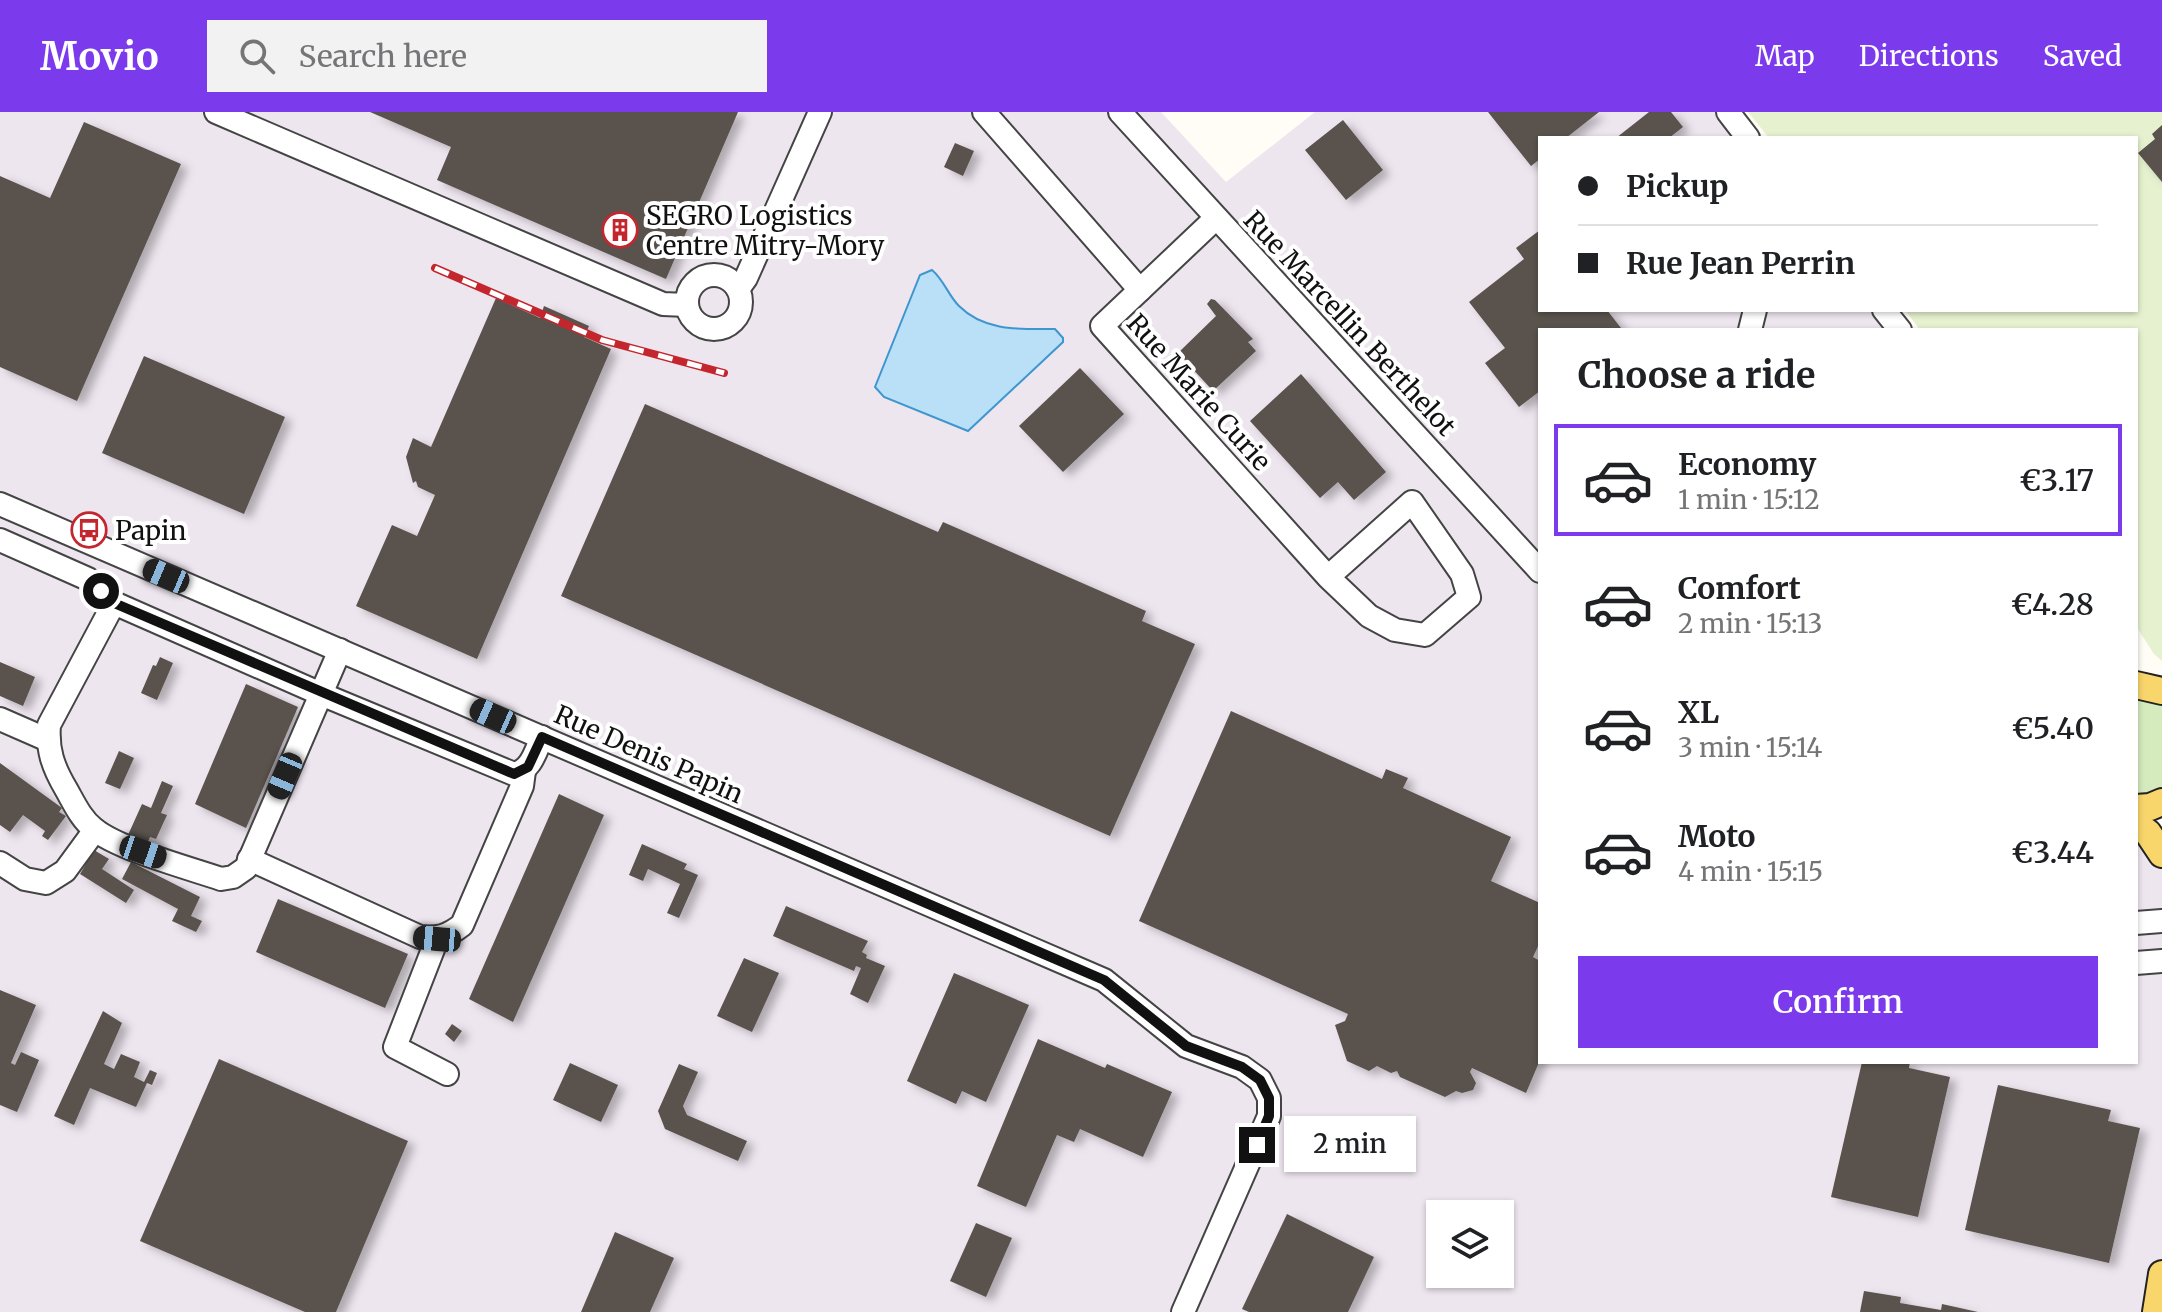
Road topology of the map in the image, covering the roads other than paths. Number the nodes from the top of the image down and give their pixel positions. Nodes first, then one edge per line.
1 (216, 112) edge
2 (820, 112) edge
3 (984, 112) edge
4 (1120, 112) edge
5 (1728, 112) edge
6 (1746, 136) edge
7 (1216, 218) junction
8 (738, 289) junction
9 (1140, 290) junction
10 (687, 305) junction
11 (1886, 312) edge
12 (1898, 328) edge
13 (0, 504) edge
14 (0, 540) edge
15 (1538, 569) edge
16 (1328, 577) junction
17 (114, 603) junction
18 (340, 650) junction
19 (2138, 685) edge
20 (2162, 691) edge
21 (321, 694) junction
22 (0, 719) edge
23 (542, 737) junction
24 (48, 740) junction
25 (524, 771) junction
26 (2162, 802) edge
27 (2138, 808) edge
28 (2138, 826) edge
29 (95, 830) junction
30 (2162, 854) edge
31 (249, 859) junction
32 (0, 863) edge
33 (2162, 921) edge
34 (2138, 923) edge
35 (437, 939) junction
36 (2162, 961) edge
37 (2138, 963) edge
38 (447, 1074) dead end
39 (2162, 1274) edge
40 (1183, 1312) edge
41 (2156, 1312) edge

1 - 10 street
2 - 8 street
3 - 9 street
4 - 7 street, Rue Marcellin Berthelot
5 - 6 street
7 - 9 street, Rue Marie Curie
7 - 15 street, Rue Marcellin Berthelot
8 - 10 street
8 - 10 street
9 - 16 street, Rue Marie Curie
11 - 12 street
13 - 18 street, Rue Denis Papin
14 - 17 street
16 - 16 street
17 - 21 street
17 - 24 street
18 - 21 street
18 - 23 street, Rue Denis Papin
19 - 20 main road
21 - 25 street
21 - 31 street
22 - 24 street
23 - 25 street
23 - 40 street, Rue Denis Papin
24 - 29 street
25 - 35 street
26 - 27 main road
28 - 30 main road
29 - 31 street
29 - 32 street
31 - 35 street
33 - 34 street
35 - 38 street
36 - 37 street
39 - 41 main road

